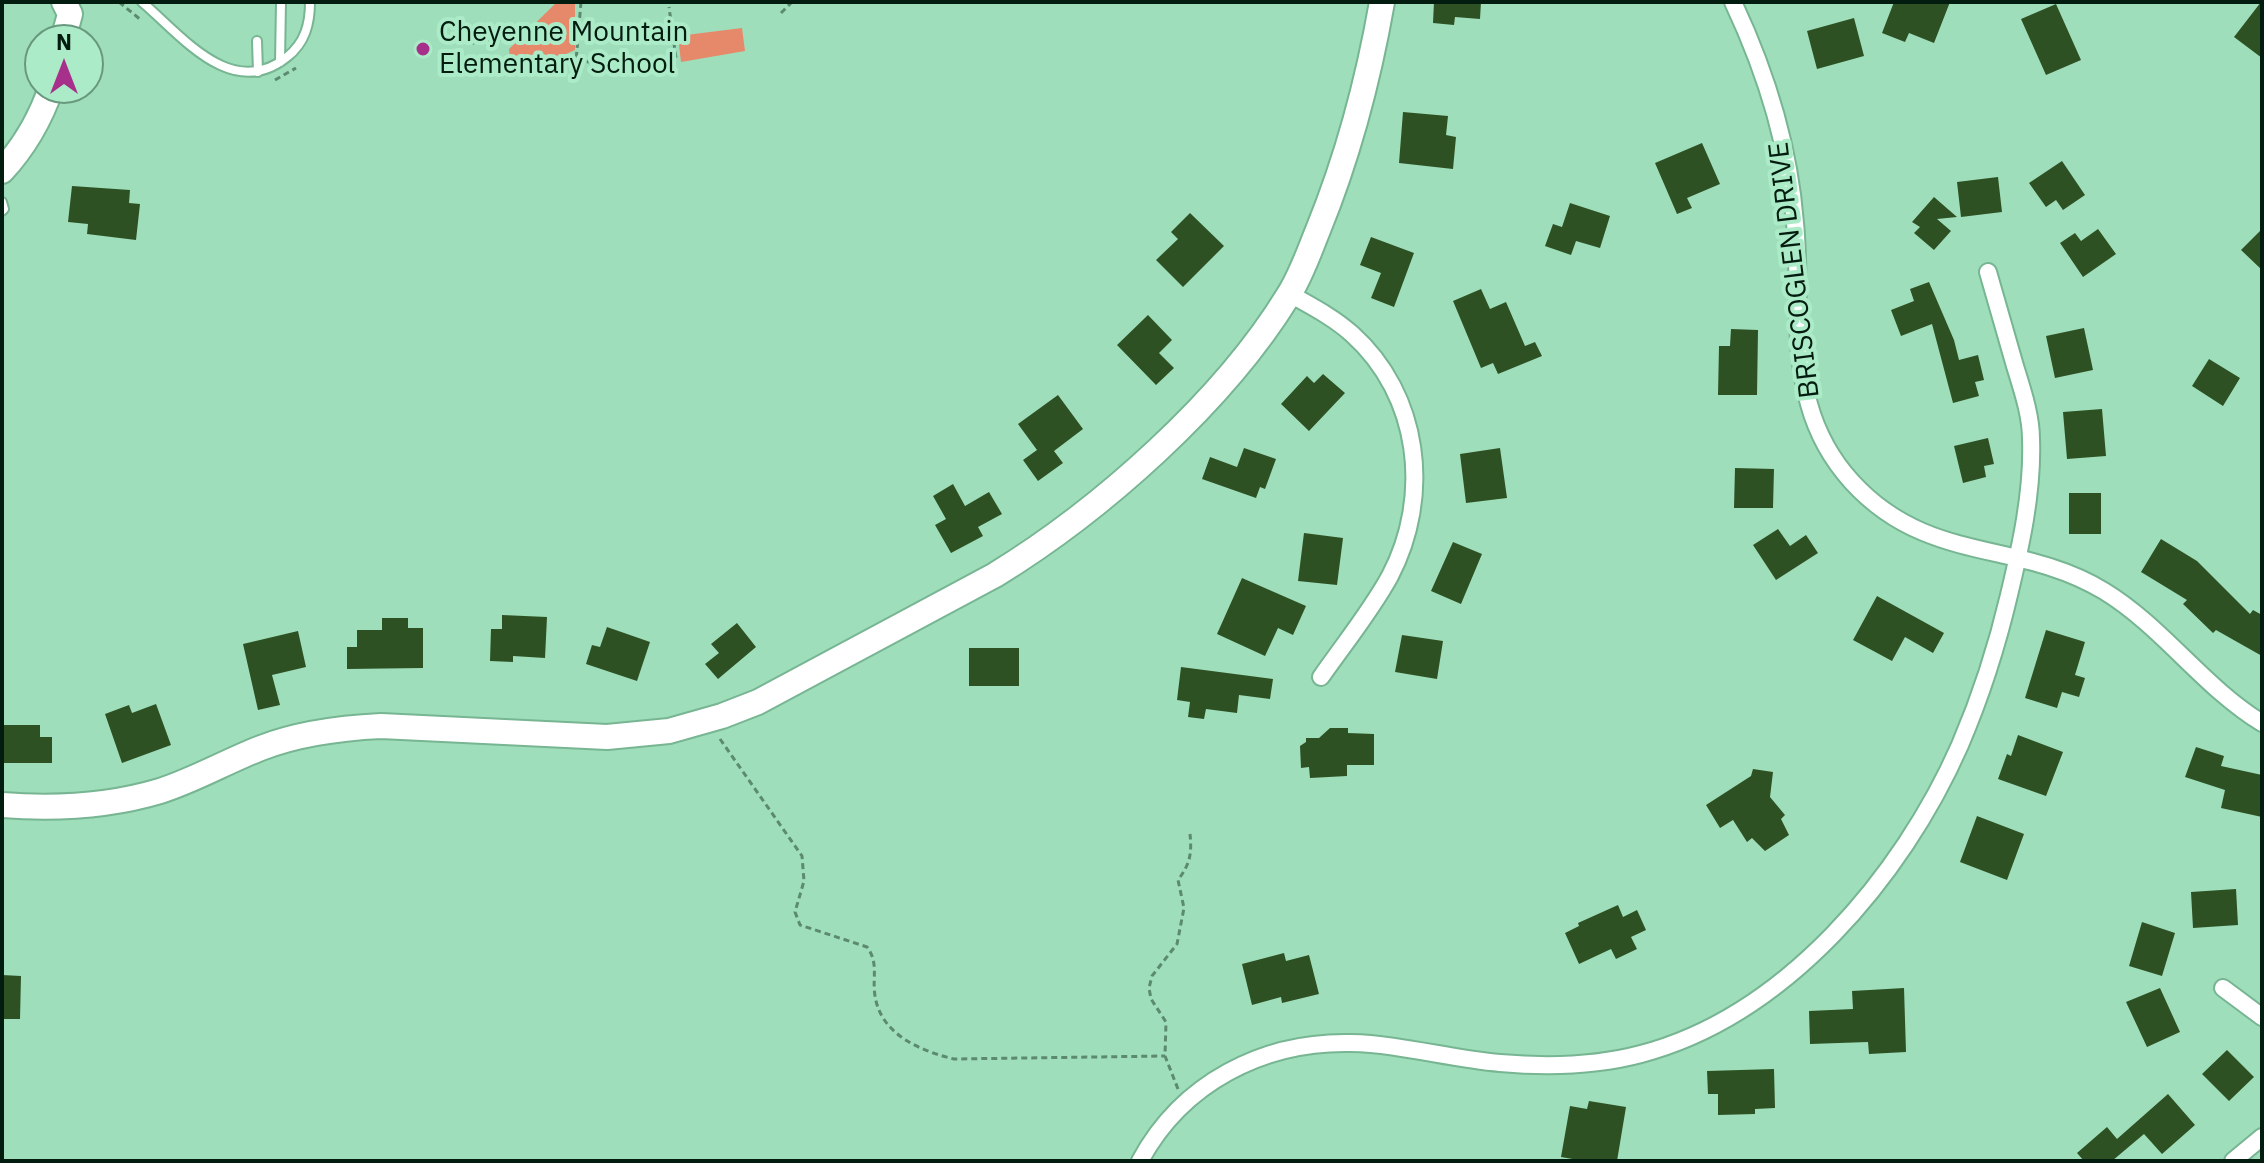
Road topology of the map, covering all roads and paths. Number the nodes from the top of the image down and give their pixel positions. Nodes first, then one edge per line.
1 (119, 2) edge
2 (142, 2) edge
3 (156, 2) edge
4 (281, 2) edge
5 (310, 2) edge
6 (492, 2) edge
7 (508, 2) edge
8 (581, 2) edge
9 (792, 2) edge
10 (1382, 2) edge
11 (1733, 2) edge
12 (669, 7) dead end
13 (154, 12) junction
14 (781, 13) dead end
15 (149, 28) dead end
16 (440, 32) dead end
17 (510, 38) dead end
18 (257, 41) dead end
19 (280, 62) junction
20 (301, 62) dead end
21 (258, 72) junction
22 (264, 83) dead end
23 (46, 104) edge
24 (2, 171) edge
25 (2, 202) edge
26 (2, 211) edge
27 (1988, 272) dead end
28 (1290, 294) junction
29 (2018, 559) junction
30 (1321, 677) dead end
31 (707, 721) junction
32 (2262, 723) edge
33 (2, 805) edge
34 (1190, 834) dead end
35 (2223, 988) dead end
36 (2262, 1017) edge
37 (1165, 1056) junction
38 (1184, 1104) junction
39 (2262, 1137) edge
40 (1140, 1161) edge
41 (2233, 1161) edge

1 - 15 path
2 - 13 lane
3 - 13 lane
4 - 19 lane
5 - 19 lane
6 - 7 path
8 - 12 path
9 - 14 path
10 - 28 street
11 - 29 street, BRISCOGLEN DRIVE
13 - 21 lane
16 - 17 path
18 - 21 lane
19 - 21 lane
20 - 22 path
23 - 24 street
25 - 26 lane
27 - 29 street
28 - 30 street
28 - 31 street
29 - 32 street, BRISCOGLEN DRIVE
29 - 38 street
31 - 33 street
31 - 37 path
34 - 37 path
35 - 36 street
37 - 38 path
38 - 40 street
39 - 41 street

